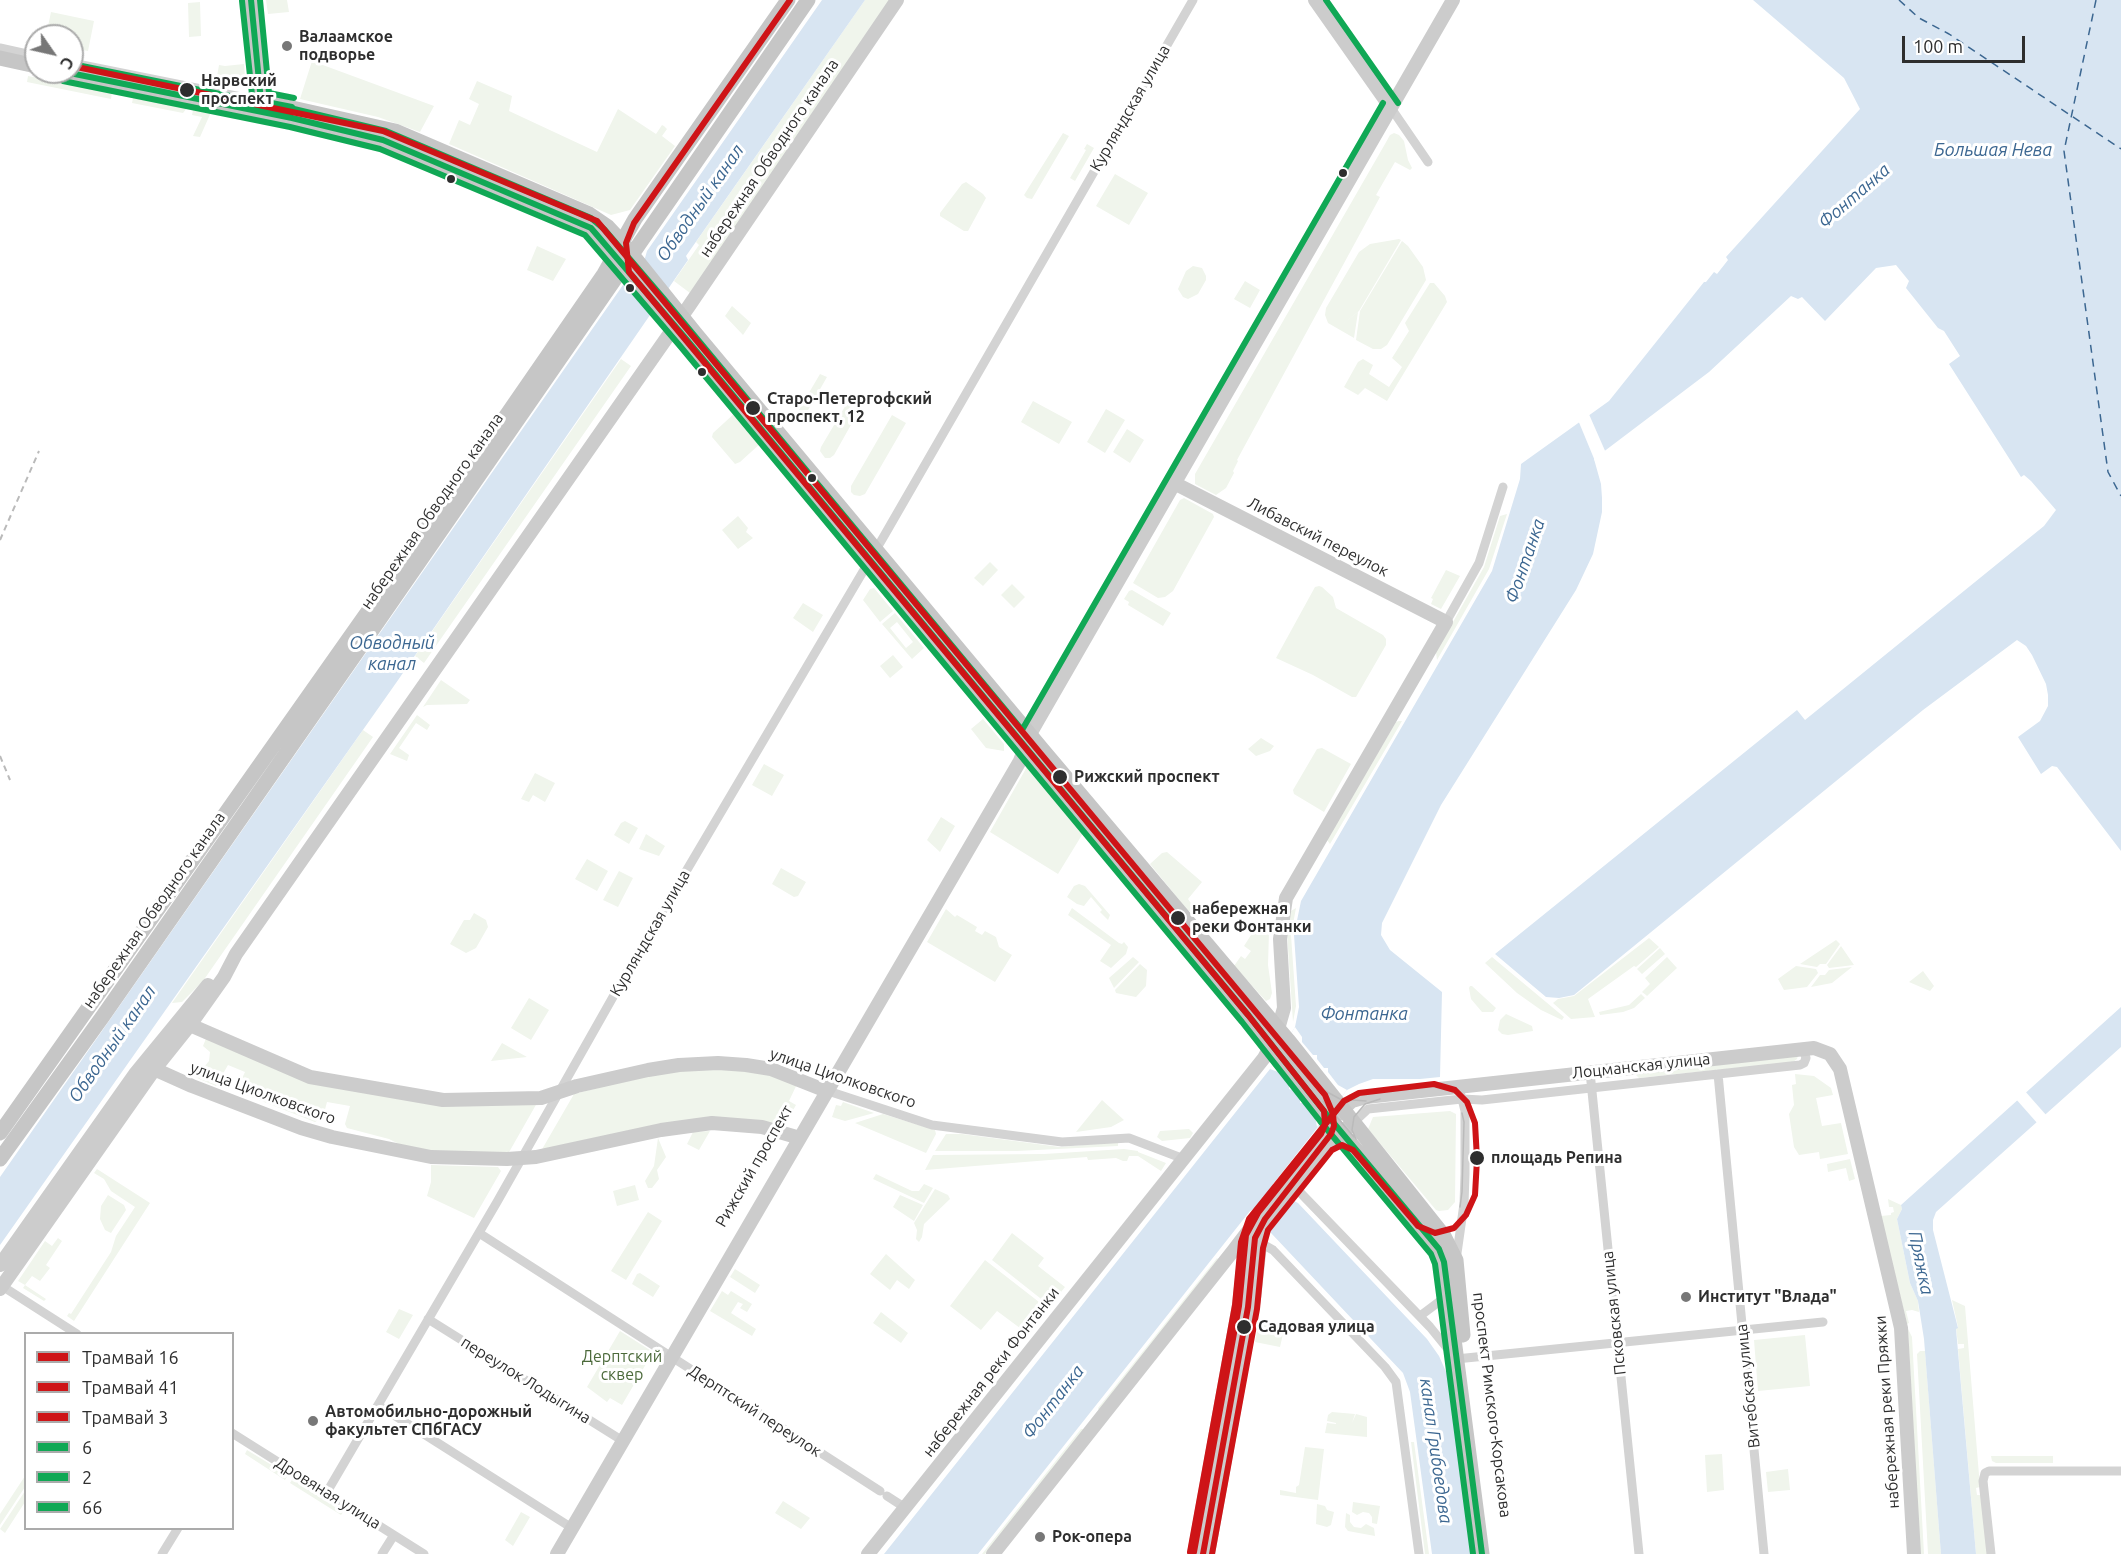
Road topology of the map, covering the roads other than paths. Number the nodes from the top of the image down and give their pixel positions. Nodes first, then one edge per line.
1 (251, 0) edge
2 (788, 0) edge
3 (808, 0) edge
4 (897, 0) edge
5 (1193, 0) edge
6 (1315, 0) edge
7 (1454, 0) edge
8 (0, 48) edge
9 (24, 53) edge
10 (0, 58) edge
11 (24, 63) edge
12 (84, 66) edge
13 (84, 75) edge
14 (260, 106) junction
15 (1391, 108) junction
16 (1428, 162) dead end
17 (627, 259) junction
18 (678, 321) junction
19 (1174, 483) junction
20 (1503, 487) dead end
21 (873, 555) junction
22 (1446, 622) junction
23 (1026, 742) junction
24 (185, 1022) junction
25 (1283, 1034) junction
26 (1276, 1048) junction
27 (1798, 1049) junction
28 (148, 1067) junction
29 (1632, 1067) junction
30 (1590, 1072) junction
31 (1718, 1074) junction
32 (1512, 1081) junction
33 (1633, 1083) junction
34 (1592, 1088) junction
35 (823, 1089) junction
36 (558, 1093) junction
37 (1460, 1093) junction
38 (1846, 1094) joint
39 (1514, 1096) junction
40 (1340, 1105) junction
41 (1339, 1123) junction
42 (0, 1133) edge
43 (796, 1136) junction
44 (521, 1158) junction
45 (0, 1159) edge
46 (1184, 1159) junction
47 (1291, 1183) junction
48 (1264, 1218) junction
49 (1251, 1228) junction
50 (479, 1233) junction
51 (1253, 1242) junction
52 (1233, 1251) junction
53 (1450, 1261) junction
54 (0, 1265) edge
55 (1, 1287) edge
56 (1452, 1289) junction
57 (1419, 1316) junction
58 (428, 1319) junction
59 (1823, 1322) dead end
60 (1743, 1330) junction
61 (74, 1332) edge
62 (1617, 1342) junction
63 (668, 1354) junction
64 (1460, 1358) junction
65 (378, 1405) junction
66 (234, 1437) edge
67 (619, 1438) junction
68 (2121, 1471) edge
69 (327, 1492) junction
70 (904, 1507) junction
71 (568, 1525) junction
72 (177, 1530) edge
73 (394, 1535) junction
74 (162, 1554) edge
75 (382, 1554) edge
76 (424, 1554) edge
77 (546, 1554) edge
78 (557, 1554) edge
79 (868, 1554) edge
80 (993, 1554) edge
81 (1194, 1554) edge
82 (1208, 1554) edge
83 (1419, 1554) edge
84 (1482, 1554) edge
85 (1493, 1554) edge
86 (1639, 1554) edge
87 (1764, 1554) edge
88 (1914, 1554) edge
89 (1991, 1554) edge

1 - 14 main road
2 - 17 main road, набережная Обводного канала
3 - 17 main road, набережная Обводного канала
4 - 18 street, набережная Обводного канала
5 - 21 street, Курляндская улица
6 - 15 street
7 - 15 street, Рижский проспект
8 - 9 street
10 - 11 main road
12 - 14 street
13 - 14 main road
14 - 17 main road
15 - 16 street
15 - 19 street, Рижский проспект
17 - 18 main road
17 - 42 main road, набережная Обводного канала
17 - 45 main road, набережная Обводного канала
18 - 21 main road
18 - 24 street, набережная Обводного канала
19 - 22 street, Либавский переулок
19 - 23 street, Рижский проспект
20 - 22 street, набережная реки Фонтанки
21 - 23 main road
21 - 36 street, Курляндская улица
22 - 25 street, набережная реки Фонтанки
23 - 25 main road
23 - 26 main road
23 - 35 street, Рижский проспект
24 - 28 street, набережная Обводного канала
24 - 36 street, улица Циолковского
25 - 26 street, набережная реки Фонтанки
25 - 40 main road
26 - 41 main road
26 - 46 street, набережная реки Фонтанки
27 - 29 street, Лоцманская улица
27 - 31 street, Лоцманская улица
27 - 38 street, Лоцманская улица
28 - 44 street, улица Циолковского
28 - 54 street, набережная Обводного канала
28 - 55 street, набережная Обводного канала
29 - 30 street, Лоцманская улица
29 - 33 street
30 - 32 street, Лоцманская улица
30 - 34 street, Псковская улица
31 - 33 street, Лоцманская улица
31 - 60 street, Витебская улица
32 - 37 street, Лоцманская улица
32 - 39 street
33 - 34 street, Лоцманская улица
34 - 39 street, Лоцманская улица
34 - 62 street, Псковская улица
35 - 36 street, улица Циолковского
35 - 43 street, Рижский проспект
35 - 46 street, улица Циолковского
36 - 44 street, Курляндская улица
37 - 39 street, Лоцманская улица
37 - 40 street
37 - 41 street
37 - 53 street
38 - 88 street, набережная реки Пряжки
40 - 41 main road
41 - 47 street
41 - 53 main road
43 - 44 street, улица Циолковского
43 - 63 street, Рижский проспект
44 - 50 street, Курляндская улица
46 - 70 street, набережная реки Фонтанки
47 - 48 street
47 - 57 street
48 - 49 street
48 - 51 street
49 - 51 street
49 - 52 street
50 - 58 street, Курляндская улица
50 - 63 street, Дерптский переулок
51 - 52 street
51 - 81 street
51 - 82 street
51 - 83 street
52 - 80 street
53 - 56 main road, проспект Римского-Корсакова
55 - 61 street
56 - 57 street
56 - 64 main road, проспект Римского-Корсакова
57 - 64 street
58 - 65 street, Курляндская улица
58 - 67 street, переулок Лодыгина
59 - 60 street
60 - 62 street
60 - 87 street, Витебская улица
62 - 64 street
62 - 86 street, Псковская улица
63 - 67 street, Рижский проспект
63 - 70 street, Дерптский переулок
64 - 84 main road, проспект Римского-Корсакова
64 - 85 main road, проспект Римского-Корсакова
65 - 69 street, Курляндская улица
65 - 71 street
66 - 69 street, Дровяная улица
67 - 71 street, Рижский проспект
68 - 89 street
69 - 73 street, Дровяная улица
70 - 79 street, набережная реки Фонтанки
71 - 77 street, Рижский проспект
71 - 78 street, Рижский проспект
72 - 74 street
73 - 75 street
73 - 76 street, Дровяная улица

